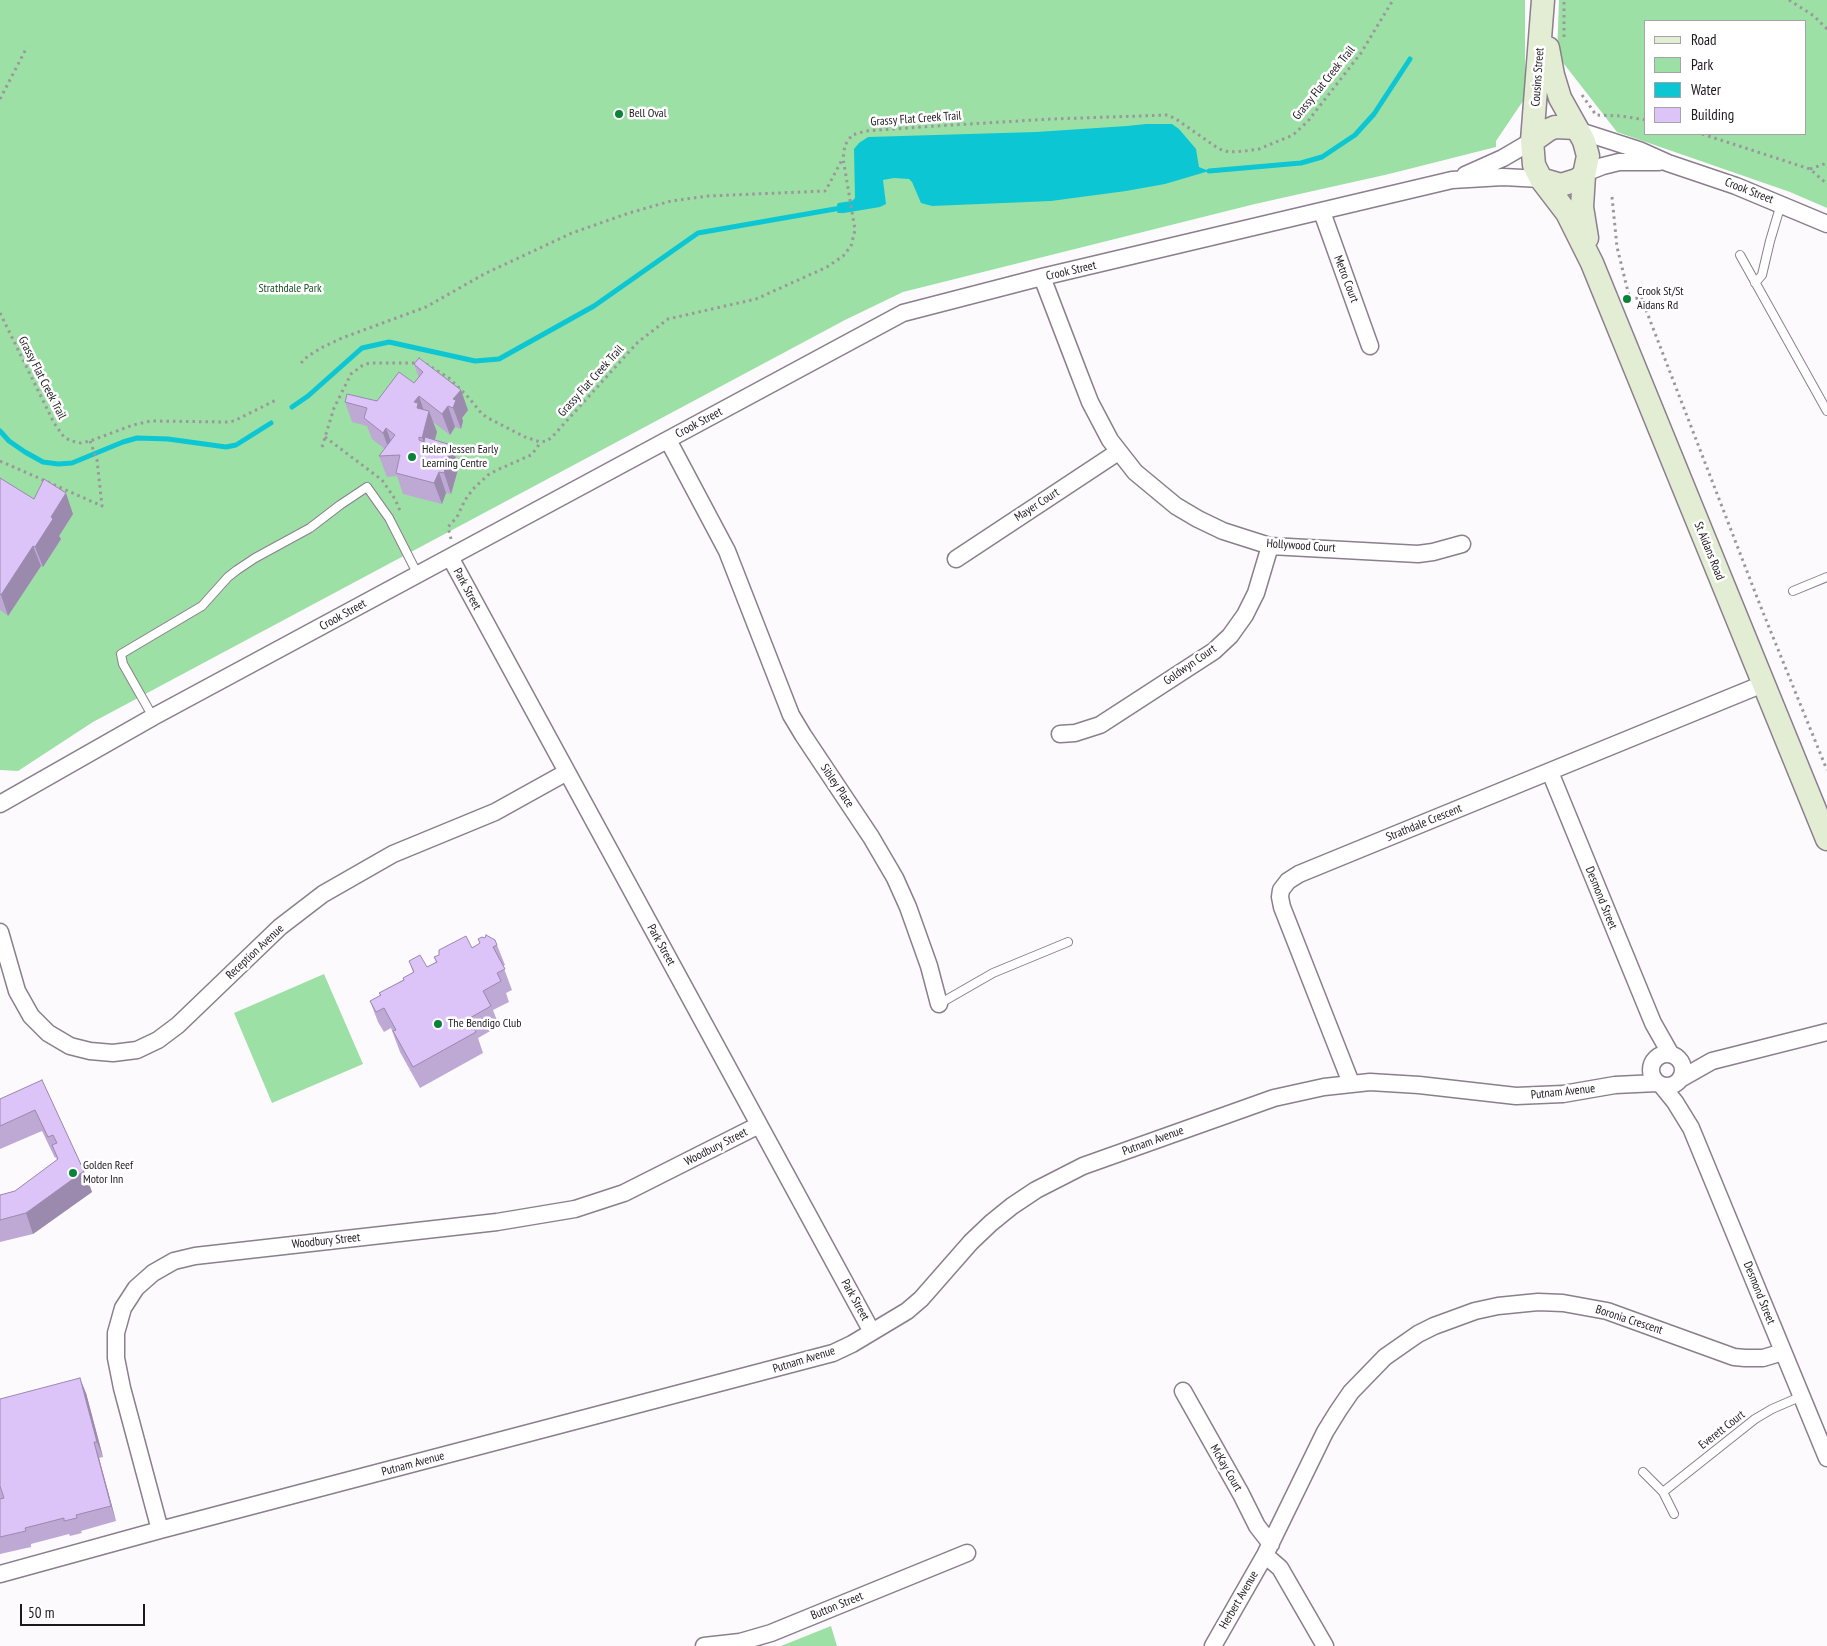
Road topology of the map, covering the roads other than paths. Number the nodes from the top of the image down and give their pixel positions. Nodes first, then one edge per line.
1 (1543, 7) edge
2 (1577, 129) junction
3 (1533, 140) junction
4 (1668, 163) junction
5 (1584, 174) junction
6 (1542, 179) junction
7 (1452, 180) junction
8 (1781, 204) junction
9 (1322, 212) junction
10 (1827, 224) edge
11 (1740, 255) dead end
12 (1592, 263) junction
13 (1042, 278) junction
14 (1755, 283) junction
15 (1370, 346) dead end
16 (1827, 411) edge
17 (668, 440) junction
18 (1118, 452) junction
19 (1462, 544) dead end
20 (1270, 546) junction
21 (454, 555) junction
22 (956, 559) dead end
23 (418, 574) junction
24 (1827, 578) edge
25 (1793, 591) dead end
26 (1763, 684) junction
27 (153, 718) junction
28 (1060, 734) dead end
29 (566, 772) junction
30 (1550, 772) junction
31 (0, 804) edge
32 (1827, 839) edge
33 (0, 932) edge
34 (1068, 942) dead end
35 (939, 1004) joint
36 (1653, 1023) junction
37 (1827, 1032) edge
38 (1674, 1056) junction
39 (1654, 1060) junction
40 (1712, 1061) junction
41 (1681, 1079) junction
42 (1351, 1083) junction
43 (1659, 1084) junction
44 (1615, 1086) junction
45 (759, 1125) junction
46 (1691, 1128) junction
47 (872, 1332) junction
48 (1783, 1352) junction
49 (1183, 1391) dead end
50 (1802, 1396) junction
51 (1827, 1458) edge
52 (1643, 1472) dead end
53 (1663, 1492) junction
54 (1674, 1514) dead end
55 (160, 1530) junction
56 (1268, 1549) junction
57 (966, 1553) dead end
58 (0, 1574) edge
59 (704, 1646) edge
60 (1213, 1646) edge
61 (1325, 1646) edge

1 - 2 street, Cousins Street
1 - 3 street, Cousins Street
2 - 3 street
2 - 4 street, Crook Street
2 - 5 street
3 - 6 street
3 - 7 street, Crook Street
4 - 5 street, Crook Street
4 - 8 street, Crook Street
5 - 6 street
5 - 12 street, St Aidans Road
6 - 7 street, Crook Street
6 - 12 street, St Aidans Road
7 - 9 street, Crook Street
8 - 10 street, Crook Street
8 - 14 lane
9 - 13 street, Crook Street
9 - 15 street, Metro Court
11 - 14 lane
12 - 26 street, St Aidans Road
13 - 17 street, Crook Street
13 - 18 street, Hollywood Court
14 - 16 lane
17 - 21 street, Crook Street
17 - 35 street, Sibley Place
18 - 20 street, Hollywood Court
18 - 22 street, Mayer Court
19 - 20 street, Hollywood Court
20 - 28 street, Goldwyn Court
21 - 23 street, Crook Street
21 - 29 street, Park Street
23 - 27 street, Crook Street
23 - 27 lane
24 - 25 lane
26 - 30 street, Strathdale Crescent
26 - 32 street, St Aidans Road
27 - 31 street, Crook Street
29 - 33 street, Reception Avenue
29 - 45 street, Park Street
30 - 36 street, Desmond Street
30 - 42 street, Strathdale Crescent
34 - 35 lane, Sibley Place
36 - 38 street, Desmond Street
36 - 39 street, Desmond Street
37 - 40 street
38 - 39 street
38 - 40 street
38 - 41 street
39 - 43 street
39 - 44 street, Putnam Avenue
40 - 41 street
41 - 43 street
41 - 46 street, Desmond Street
42 - 44 street, Putnam Avenue
42 - 47 street, Putnam Avenue
43 - 44 street, Putnam Avenue
43 - 46 street, Desmond Street
45 - 47 street, Park Street
45 - 55 street, Woodbury Street
46 - 48 street, Desmond Street
47 - 55 street, Putnam Avenue
48 - 50 street, Desmond Street
48 - 56 street, Boronia Crescent
49 - 56 street, McKay Court
50 - 51 street, Desmond Street
50 - 53 lane, Everett Court
52 - 53 lane
53 - 54 lane
55 - 58 street, Putnam Avenue
56 - 60 street, Herbert Avenue
56 - 61 street, McKay Court
57 - 59 street, Button Street

